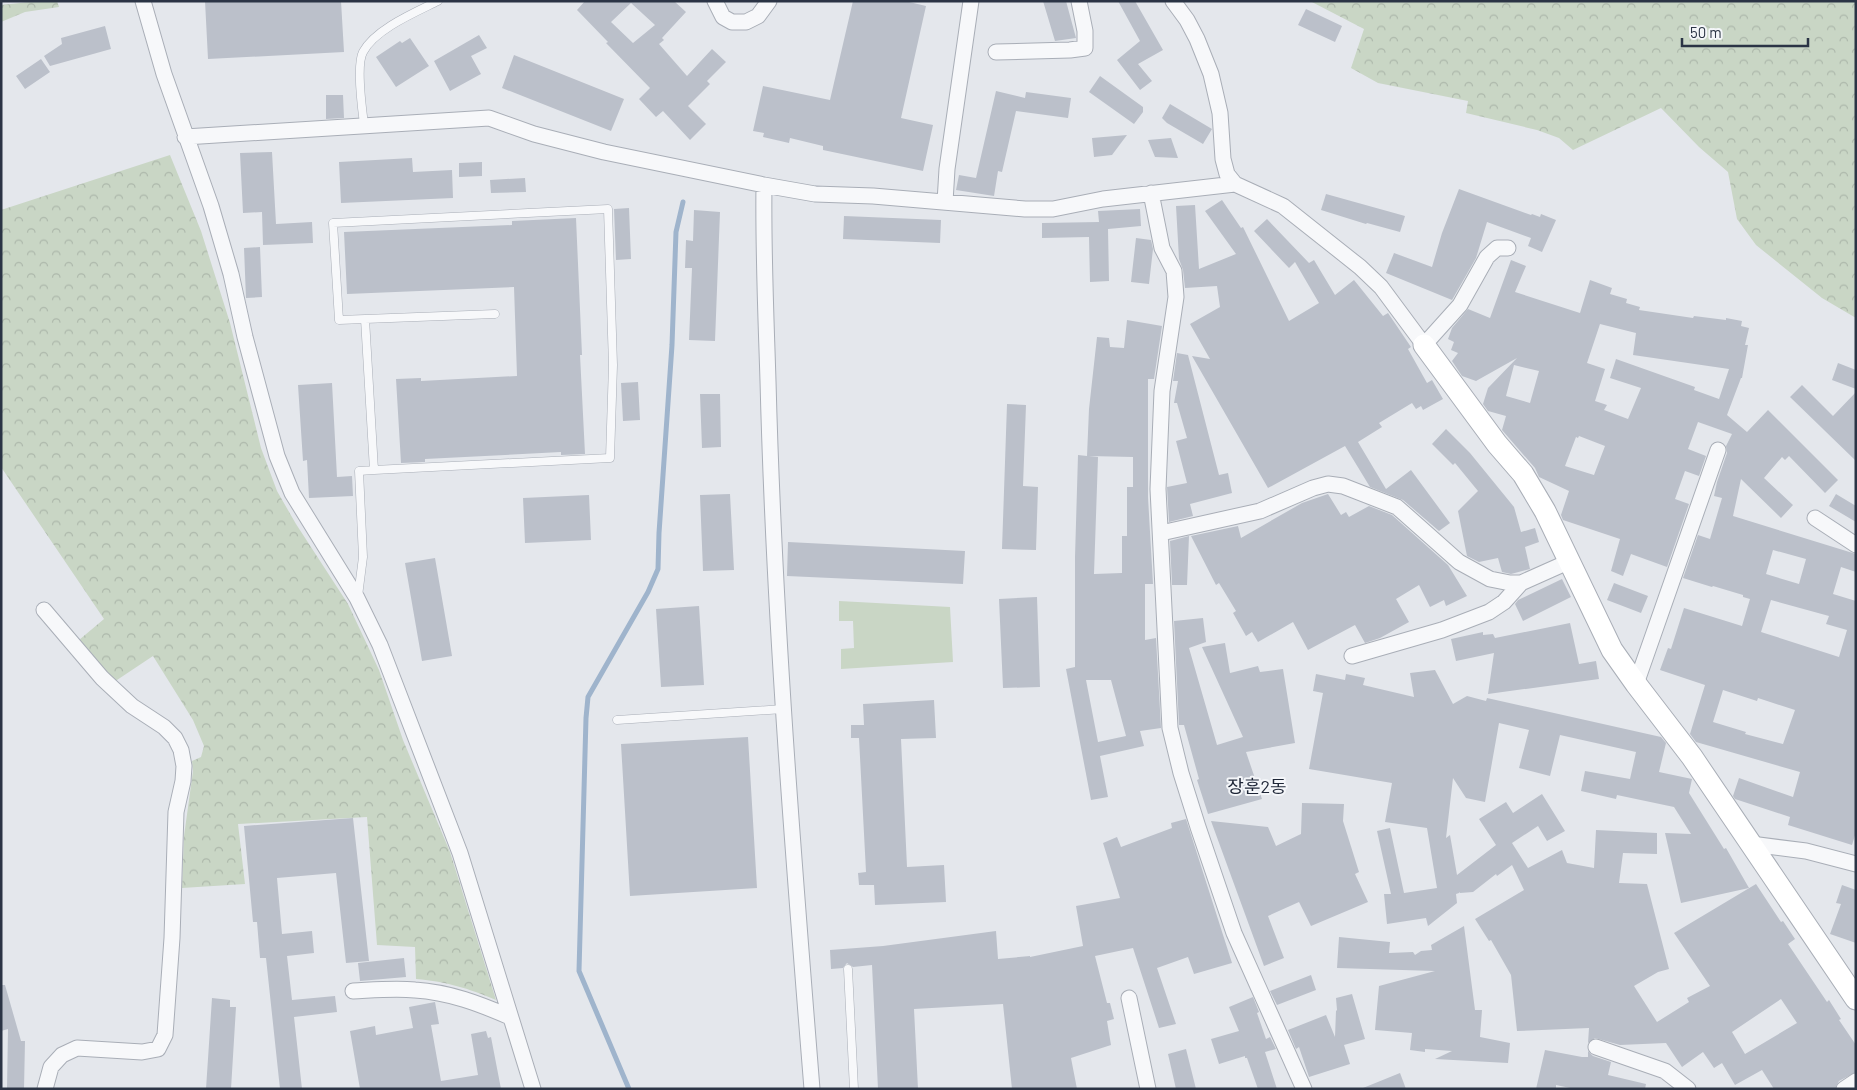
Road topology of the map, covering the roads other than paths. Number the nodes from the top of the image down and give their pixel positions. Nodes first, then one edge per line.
1 (143, 1) edge
2 (438, 1) edge
3 (715, 1) edge
4 (769, 1) edge
5 (971, 1) edge
6 (1079, 1) edge
7 (1173, 1) edge
8 (1180, 1) edge
9 (1187, 20) junction
10 (996, 52) dead end
11 (364, 124) junction
12 (185, 137) junction
13 (1235, 184) junction
14 (764, 186) junction
15 (1151, 193) junction
16 (945, 202) junction
17 (1508, 248) dead end
18 (495, 314) dead end
19 (365, 319) junction
20 (1424, 345) junction
21 (1718, 450) dead end
22 (374, 470) junction
23 (1815, 518) dead end
24 (1161, 533) junction
25 (1856, 545) edge
26 (1568, 562) junction
27 (1521, 583) junction
28 (357, 598) junction
29 (44, 610) dead end
30 (1352, 656) dead end
31 (1636, 684) junction
32 (783, 709) junction
33 (617, 720) dead end
34 (1751, 844) junction
35 (1856, 864) edge
36 (848, 969) dead end
37 (353, 991) dead end
38 (1129, 998) dead end
39 (1856, 999) edge
40 (510, 1017) junction
41 (1596, 1048) dead end
42 (1856, 1081) edge
43 (45, 1089) edge
44 (533, 1089) edge
45 (812, 1089) edge
46 (854, 1089) edge
47 (1148, 1089) edge
48 (1304, 1089) edge
49 (1688, 1089) edge
50 (1844, 1089) edge

1 - 12 street
2 - 11 lane
3 - 4 street
5 - 16 street
6 - 10 street
7 - 9 street
8 - 9 street
9 - 13 street
11 - 12 street
11 - 14 street
12 - 28 street
13 - 15 street
13 - 20 street
14 - 16 street
14 - 32 street
15 - 16 street
15 - 24 street
17 - 20 street
18 - 19 lane
19 - 22 lane
19 - 22 lane
20 - 26 street
21 - 31 street
22 - 28 lane
23 - 25 street
24 - 27 street
24 - 48 street
26 - 27 street
26 - 31 street
27 - 30 street
28 - 40 street
29 - 43 street
31 - 34 street
32 - 33 lane
32 - 45 street
34 - 35 street
34 - 39 street
36 - 46 lane
37 - 40 street
38 - 47 street
40 - 44 street
41 - 49 street
42 - 50 street

